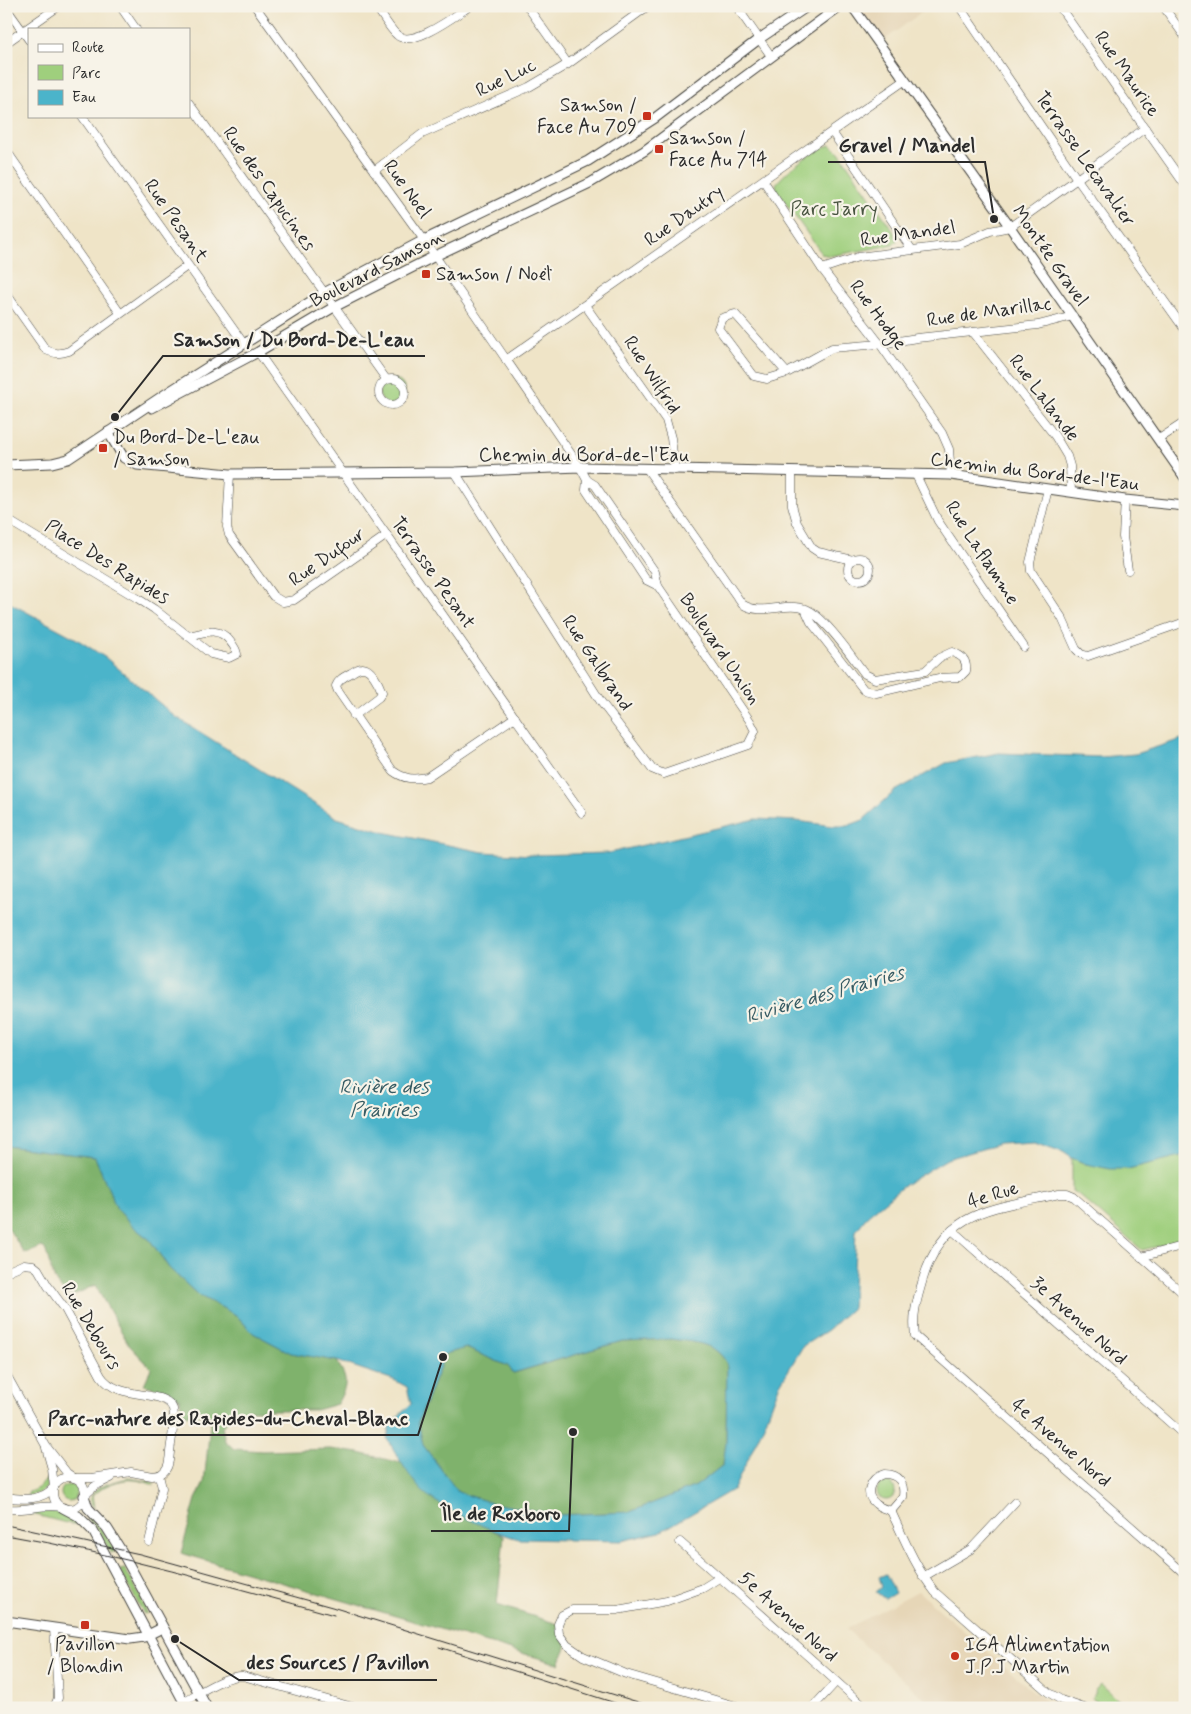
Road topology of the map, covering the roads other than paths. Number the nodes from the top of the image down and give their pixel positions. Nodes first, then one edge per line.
1 (58, 6) edge
2 (120, 6) edge
3 (255, 6) edge
4 (376, 6) edge
5 (470, 6) edge
6 (526, 6) edge
7 (648, 6) edge
8 (736, 6) edge
9 (808, 6) edge
10 (840, 6) edge
11 (852, 6) edge
12 (959, 6) edge
13 (1060, 6) edge
14 (1163, 6) edge
15 (6, 8) edge
16 (635, 10) edge
17 (28, 28) edge
18 (28, 28) edge
19 (135, 28) edge
20 (23, 32) junction
21 (1185, 37) edge
22 (28, 39) edge
23 (759, 39) junction
24 (6, 43) edge
25 (771, 56) junction
26 (568, 64) junction
27 (904, 81) junction
28 (190, 105) edge
29 (83, 118) edge
30 (1145, 128) junction
31 (832, 132) junction
32 (6, 150) edge
33 (374, 171) junction
34 (1077, 179) junction
35 (763, 180) junction
36 (1185, 185) edge
37 (1010, 227) junction
38 (424, 240) junction
39 (912, 250) junction
40 (435, 256) junction
41 (187, 266) junction
42 (822, 269) junction
43 (6, 293) edge
44 (324, 293) junction
45 (585, 305) junction
46 (334, 307) junction
47 (120, 313) junction
48 (1073, 316) junction
49 (1185, 330) edge
50 (973, 332) junction
51 (244, 344) junction
52 (880, 344) junction
53 (258, 352) junction
54 (506, 360) junction
55 (787, 373) junction
56 (386, 379) dead end
57 (1185, 422) edge
58 (108, 432) junction
59 (1158, 439) junction
60 (6, 466) edge
61 (580, 467) junction
62 (648, 469) junction
63 (675, 470) junction
64 (455, 472) junction
65 (792, 472) junction
66 (343, 473) junction
67 (230, 474) junction
68 (916, 475) junction
69 (951, 475) junction
70 (1185, 478) edge
71 (587, 480) junction
72 (1048, 489) junction
73 (1070, 492) junction
74 (1125, 500) junction
75 (1185, 506) edge
76 (6, 519) edge
77 (387, 535) junction
78 (853, 560) dead end
79 (1128, 570) dead end
80 (658, 586) junction
81 (805, 609) junction
82 (1185, 622) edge
83 (188, 636) junction
84 (1024, 647) dead end
85 (875, 679) junction
86 (871, 692) junction
87 (354, 716) junction
88 (515, 717) junction
89 (754, 731) joint
90 (582, 813) dead end
91 (952, 1230) junction
92 (1185, 1245) edge
93 (1141, 1257) junction
94 (6, 1272) edge
95 (1185, 1295) edge
96 (915, 1336) joint
97 (6, 1374) edge
98 (1185, 1436) edge
99 (46, 1446) junction
100 (120, 1474) junction
101 (159, 1476) junction
102 (74, 1478) junction
103 (54, 1487) junction
104 (84, 1496) junction
105 (6, 1497) edge
106 (1015, 1502) dead end
107 (64, 1508) junction
108 (6, 1509) edge
109 (891, 1511) junction
110 (149, 1542) dead end
111 (680, 1542) dead end
112 (1185, 1574) edge
113 (923, 1577) junction
114 (719, 1578) junction
115 (6, 1621) edge
116 (54, 1628) junction
117 (162, 1628) junction
118 (149, 1636) junction
119 (836, 1682) junction
120 (199, 1694) junction
121 (185, 1704) edge
122 (6, 1706) edge
123 (10, 1708) edge
124 (54, 1708) edge
125 (207, 1708) edge
126 (356, 1708) edge
127 (743, 1708) edge
128 (812, 1708) edge
129 (866, 1708) edge
130 (1084, 1708) edge

1 - 18 street
2 - 19 street
3 - 33 street, Rue Noel
4 - 5 street
6 - 26 street
7 - 16 street, Rue Luc
8 - 23 street
9 - 23 street, Boulevard Samson
10 - 25 street, Boulevard Samson
11 - 27 street, Montée Gravel
12 - 34 street, Terrasse Lecavalier
13 - 30 street, Rue Maurice
14 - 21 street
15 - 20 street
16 - 26 street, Rue Luc
17 - 20 street
20 - 22 street
20 - 24 street
23 - 25 street
23 - 38 street, Boulevard Samson
25 - 40 street, Boulevard Samson
26 - 33 street, Rue Luc
27 - 31 street, Rue Dautry
27 - 37 street, Montée Gravel
28 - 44 street, Rue des Capucines
29 - 41 street, Rue Pesant
30 - 34 street, Rue Mandel
30 - 36 street, Rue Maurice
31 - 35 street, Rue Dautry
31 - 39 street
32 - 47 street
33 - 38 street, Rue Noel
34 - 37 street, Rue Mandel
34 - 49 street, Terrasse Lecavalier
35 - 42 street, Rue Hodge
35 - 45 street, Rue Dautry
37 - 39 street, Rue Mandel
37 - 48 street, Montée Gravel
38 - 40 street, Rue Noel
38 - 44 street, Boulevard Samson
39 - 42 street, Rue Mandel
40 - 46 street, Boulevard Samson
40 - 54 street, Rue Noel
41 - 47 street
41 - 51 street, Rue Pesant
42 - 52 street, Rue Hodge
43 - 47 street
44 - 46 street, Rue des Capucines
44 - 51 street, Boulevard Samson
45 - 54 street, Rue Dautry
45 - 63 street, Rue Wilfrid
46 - 53 street, Boulevard Samson
46 - 56 street, Rue des Capucines
48 - 50 street, Rue de Marillac
48 - 59 street, Montée Gravel
50 - 52 street, Rue de Marillac
50 - 73 street, Rue Lalande
51 - 58 street, Boulevard Samson
52 - 55 street, Rue de Marillac
52 - 69 street, Rue Hodge
53 - 58 street, Boulevard Samson
53 - 66 street, Terrasse Pesant
54 - 61 street, Rue Noel
55 - 55 street, Rue de Marillac
57 - 59 street
58 - 60 street
58 - 67 street, Chemin du Bord-de-l'Eau
59 - 70 street, Montée Gravel
61 - 62 street, Chemin du Bord-de-l'Eau
61 - 64 street, Chemin du Bord-de-l'Eau
61 - 71 street, Boulevard Union
62 - 63 street, Chemin du Bord-de-l'Eau
62 - 81 street
63 - 65 street, Chemin du Bord-de-l'Eau
64 - 66 street, Chemin du Bord-de-l'Eau
64 - 89 street, Rue Galbrand
65 - 68 street, Chemin du Bord-de-l'Eau
65 - 78 street
66 - 67 street, Chemin du Bord-de-l'Eau
66 - 77 street, Terrasse Pesant
67 - 77 street, Rue Dufour
68 - 69 street, Chemin du Bord-de-l'Eau
68 - 84 street, Rue Laflamme
69 - 72 street, Chemin du Bord-de-l'Eau
71 - 80 street, Boulevard Union
71 - 80 street, Boulevard Union
72 - 73 street, Chemin du Bord-de-l'Eau
72 - 82 street
73 - 74 street, Chemin du Bord-de-l'Eau
74 - 75 street, Chemin du Bord-de-l'Eau
74 - 79 street
76 - 83 street, Place Des Rapides
77 - 88 street, Terrasse Pesant
80 - 89 street, Boulevard Union
81 - 85 street
81 - 86 street
83 - 83 street, Place Des Rapides
85 - 86 street
85 - 86 street
87 - 87 street
87 - 88 street
88 - 90 street, Terrasse Pesant
91 - 93 street, 4e Rue
91 - 96 street, 4e Rue
91 - 98 street, 3e Avenue Nord
92 - 93 street
93 - 95 street
94 - 101 street, Rue Debours
96 - 112 street, 4e Avenue Nord
97 - 99 street
99 - 102 street
99 - 103 street
100 - 101 street
100 - 102 street
100 - 104 street
101 - 110 street
102 - 103 street
102 - 104 street
103 - 105 street
103 - 107 street
104 - 107 street
104 - 117 street
106 - 113 street
107 - 108 street
107 - 118 street
109 - 109 street
109 - 113 street
111 - 114 street, 5e Avenue Nord
113 - 130 street
114 - 119 street, 5e Avenue Nord
114 - 127 street, 5e Avenue Nord
115 - 116 street
116 - 118 street
116 - 124 street
117 - 118 street
117 - 120 street
118 - 121 street
119 - 128 street, 5e Avenue Nord
119 - 129 street, 5e Avenue Nord
120 - 121 street
120 - 125 street
120 - 126 street
122 - 123 street

